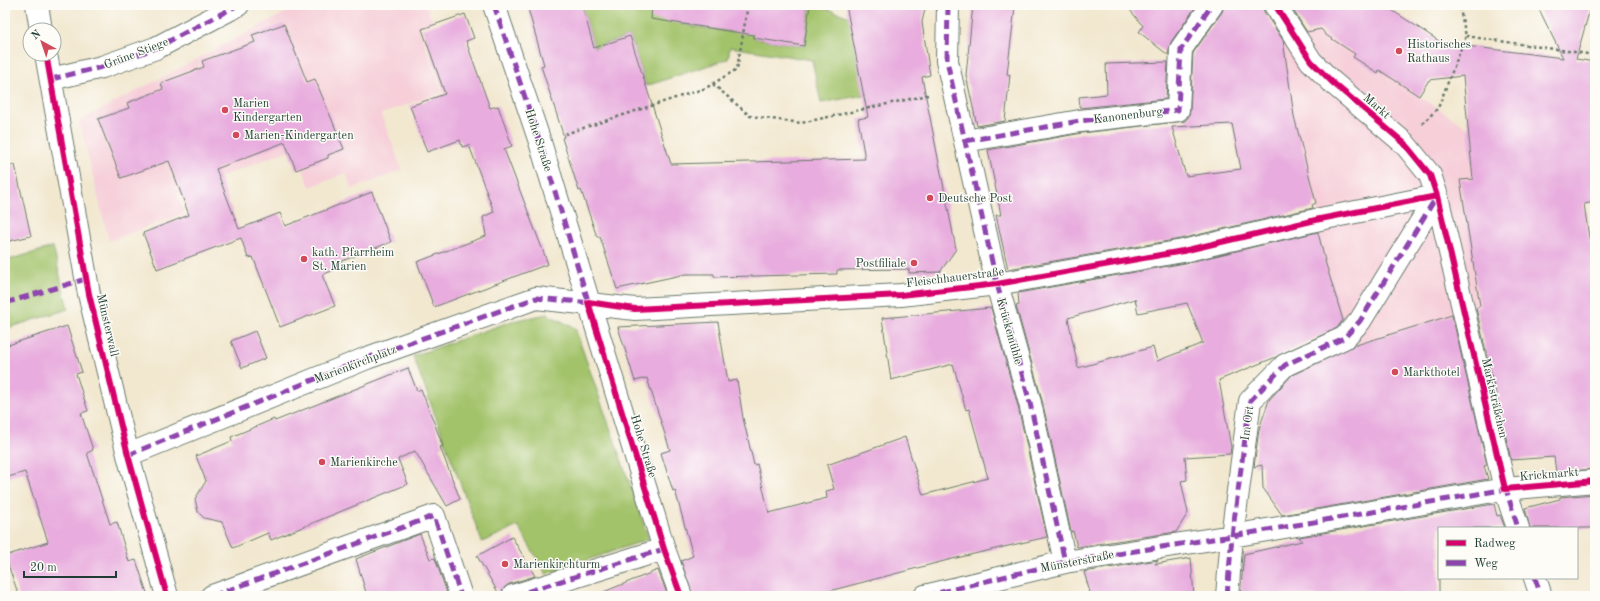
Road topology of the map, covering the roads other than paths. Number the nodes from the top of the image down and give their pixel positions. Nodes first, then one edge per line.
1 (37, 5) edge
2 (238, 5) edge
3 (494, 5) edge
4 (948, 5) edge
5 (1212, 5) edge
6 (1275, 5) edge
7 (40, 22) edge
8 (48, 62) edge
9 (51, 79) junction
10 (965, 141) junction
11 (1437, 196) junction
12 (997, 284) junction
13 (588, 302) junction
14 (1464, 312) joint
15 (128, 455) junction
16 (1595, 481) edge
17 (1505, 489) junction
18 (1518, 527) edge
19 (1232, 536) junction
20 (664, 549) junction
21 (1065, 562) junction
22 (1535, 579) edge
23 (167, 596) edge
24 (212, 596) edge
25 (461, 596) edge
26 (515, 596) edge
27 (681, 596) edge
28 (925, 596) edge
29 (1227, 596) edge
30 (1541, 596) edge

1 - 7 street
2 - 9 street, Grüne Stiege
3 - 13 street, Hohe Straße
4 - 10 street, Krückemühle
5 - 10 street, Kanonenburg
6 - 11 street, Markt
8 - 9 street, Münsterwall
9 - 15 street, Münsterwall
10 - 12 street, Krückemühle
11 - 12 street, Fleischhauerstraße
11 - 14 street, Markt
11 - 19 street, Im Ort
12 - 13 street, Fleischhauerstraße
12 - 21 street, Krückemühle
13 - 15 street, Marienkirchplatz
13 - 20 street, Hohe Straße
14 - 17 street, Marktsträßchen
15 - 23 street, Münsterwall
16 - 17 street, Krickmarkt
17 - 18 street, Marktsträßchen
17 - 19 street, Krickmarkt
19 - 21 street, Münsterstraße
19 - 29 street, Im Ort
20 - 26 street
20 - 27 street, Hohe Straße
21 - 28 street, Münsterstraße
22 - 30 street
24 - 25 street

